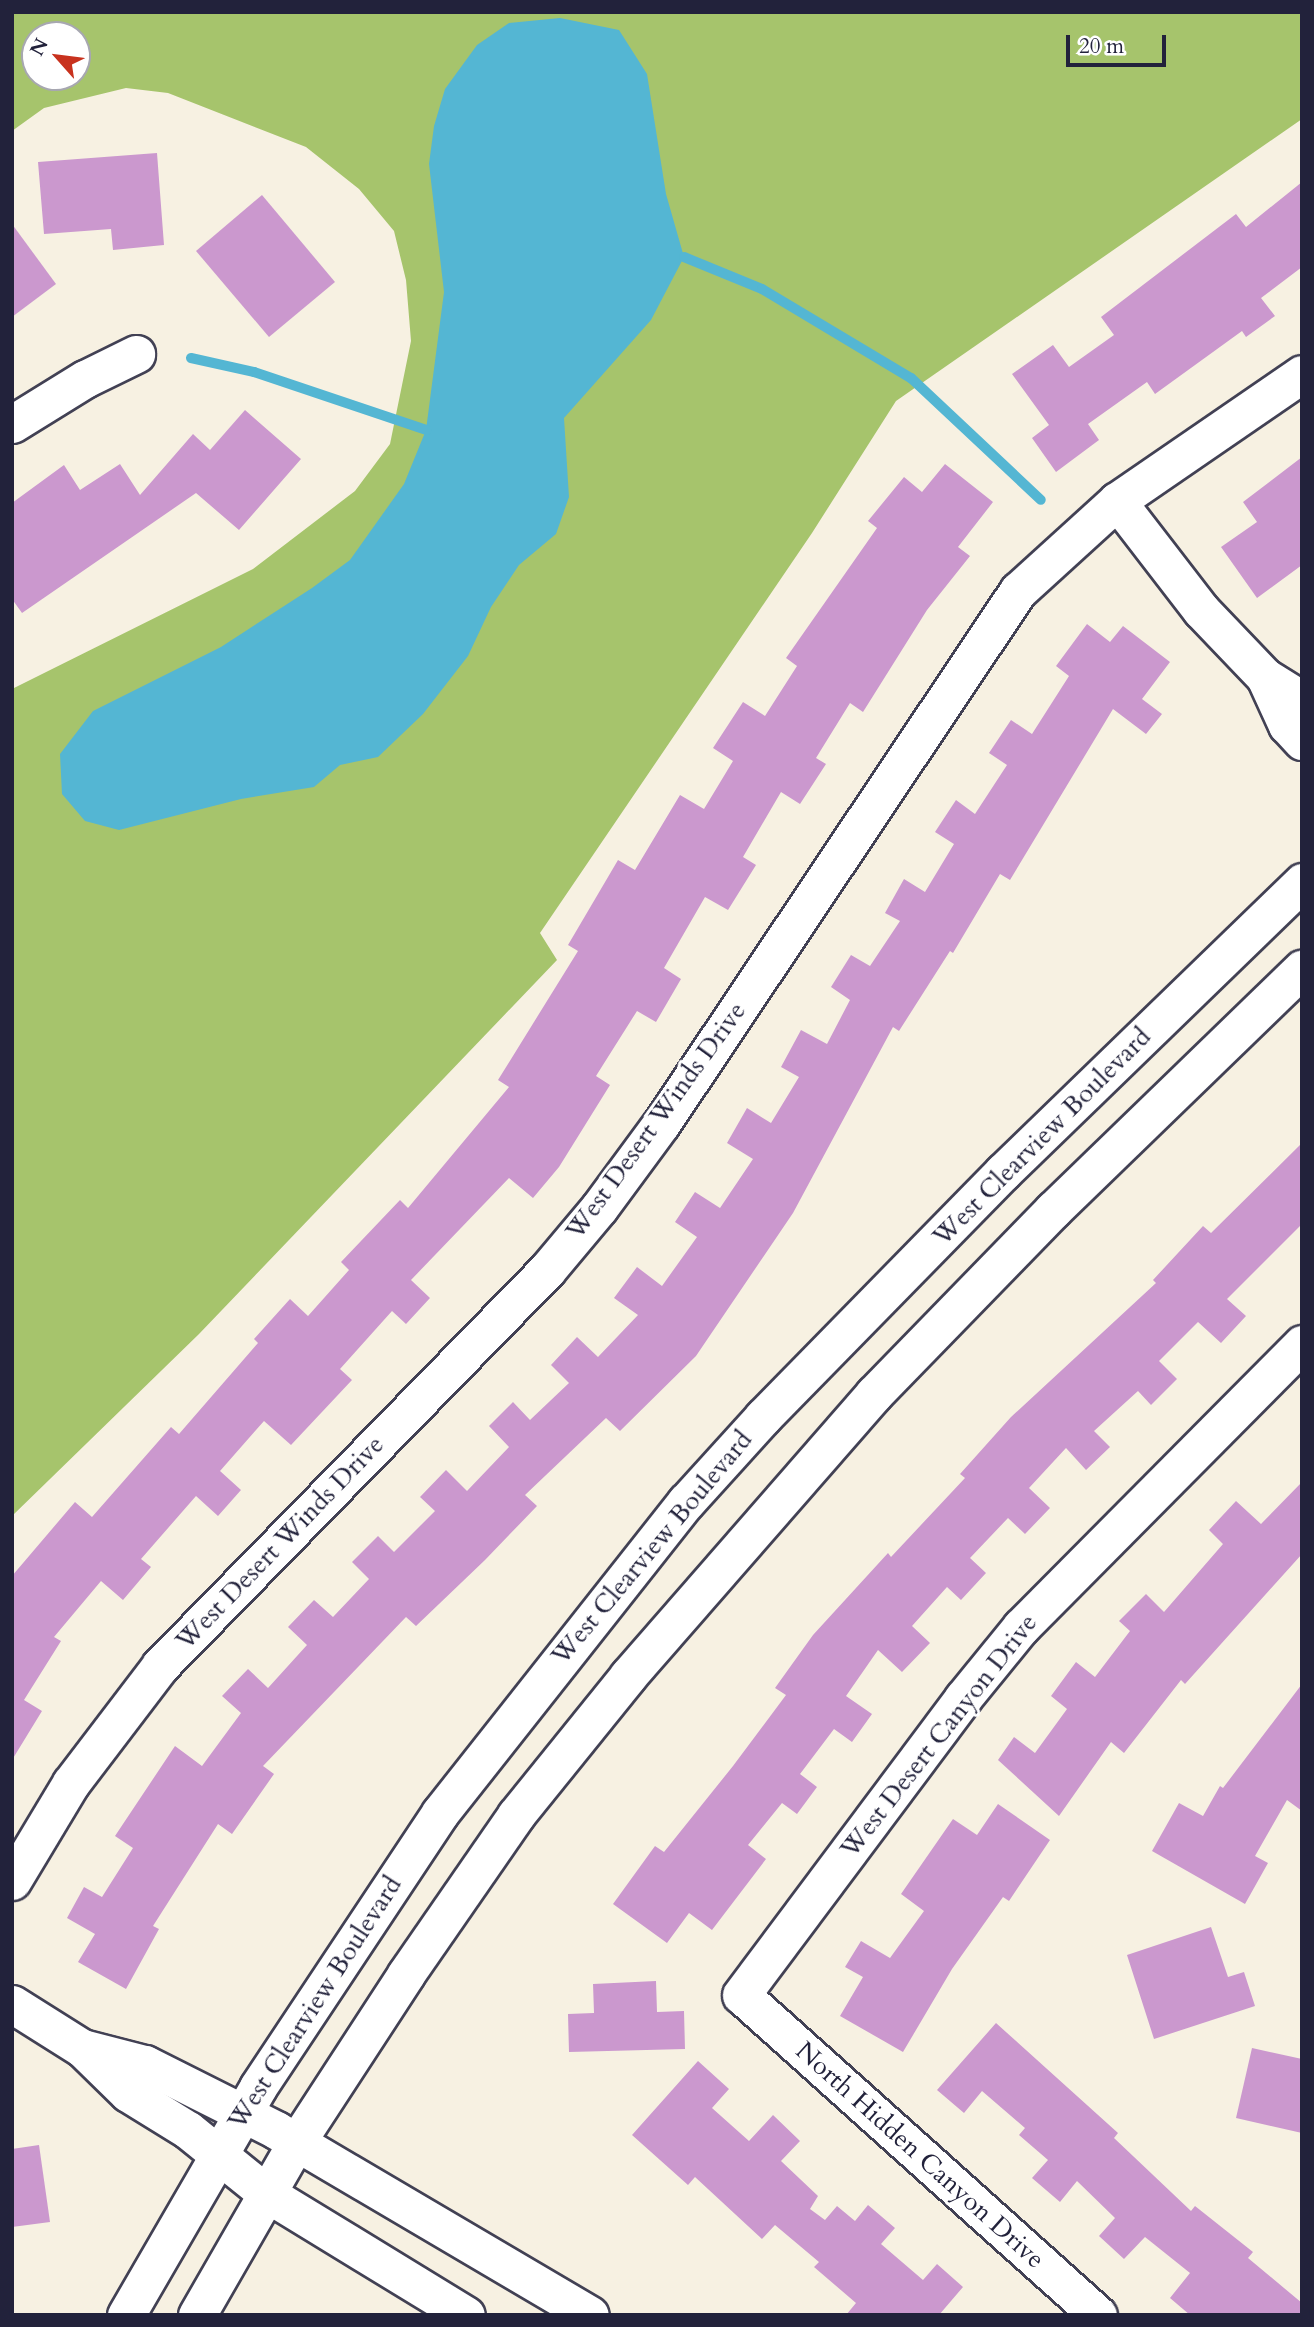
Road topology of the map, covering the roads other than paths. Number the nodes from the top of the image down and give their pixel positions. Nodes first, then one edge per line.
1 (136, 354) dead end
2 (1302, 374) edge
3 (12, 424) edge
4 (1117, 501) junction
5 (1265, 677) junction
6 (1302, 700) edge
7 (1302, 741) edge
8 (1302, 882) edge
9 (1302, 970) edge
10 (1302, 1344) edge
11 (12, 1881) edge
12 (741, 1995) joint
13 (12, 2004) edge
14 (82, 2049) junction
15 (241, 2115) junction
16 (296, 2143) junction
17 (219, 2154) junction
18 (266, 2193) junction
19 (126, 2315) edge
20 (197, 2315) edge
21 (466, 2315) edge
22 (590, 2315) edge
23 (1098, 2315) edge

1 - 3 street
2 - 4 street, West Desert Winds Drive
4 - 5 street
4 - 11 street, West Desert Winds Drive
5 - 6 street
5 - 7 street
8 - 15 street, West Clearview Boulevard
9 - 16 street
10 - 12 street, West Desert Canyon Drive
12 - 23 street, North Hidden Canyon Drive
13 - 14 street
14 - 15 street
14 - 17 street
15 - 16 street
15 - 17 street, West Clearview Boulevard
16 - 18 street
16 - 22 street
17 - 18 street
17 - 19 street, West Clearview Boulevard
18 - 20 street
18 - 21 street

